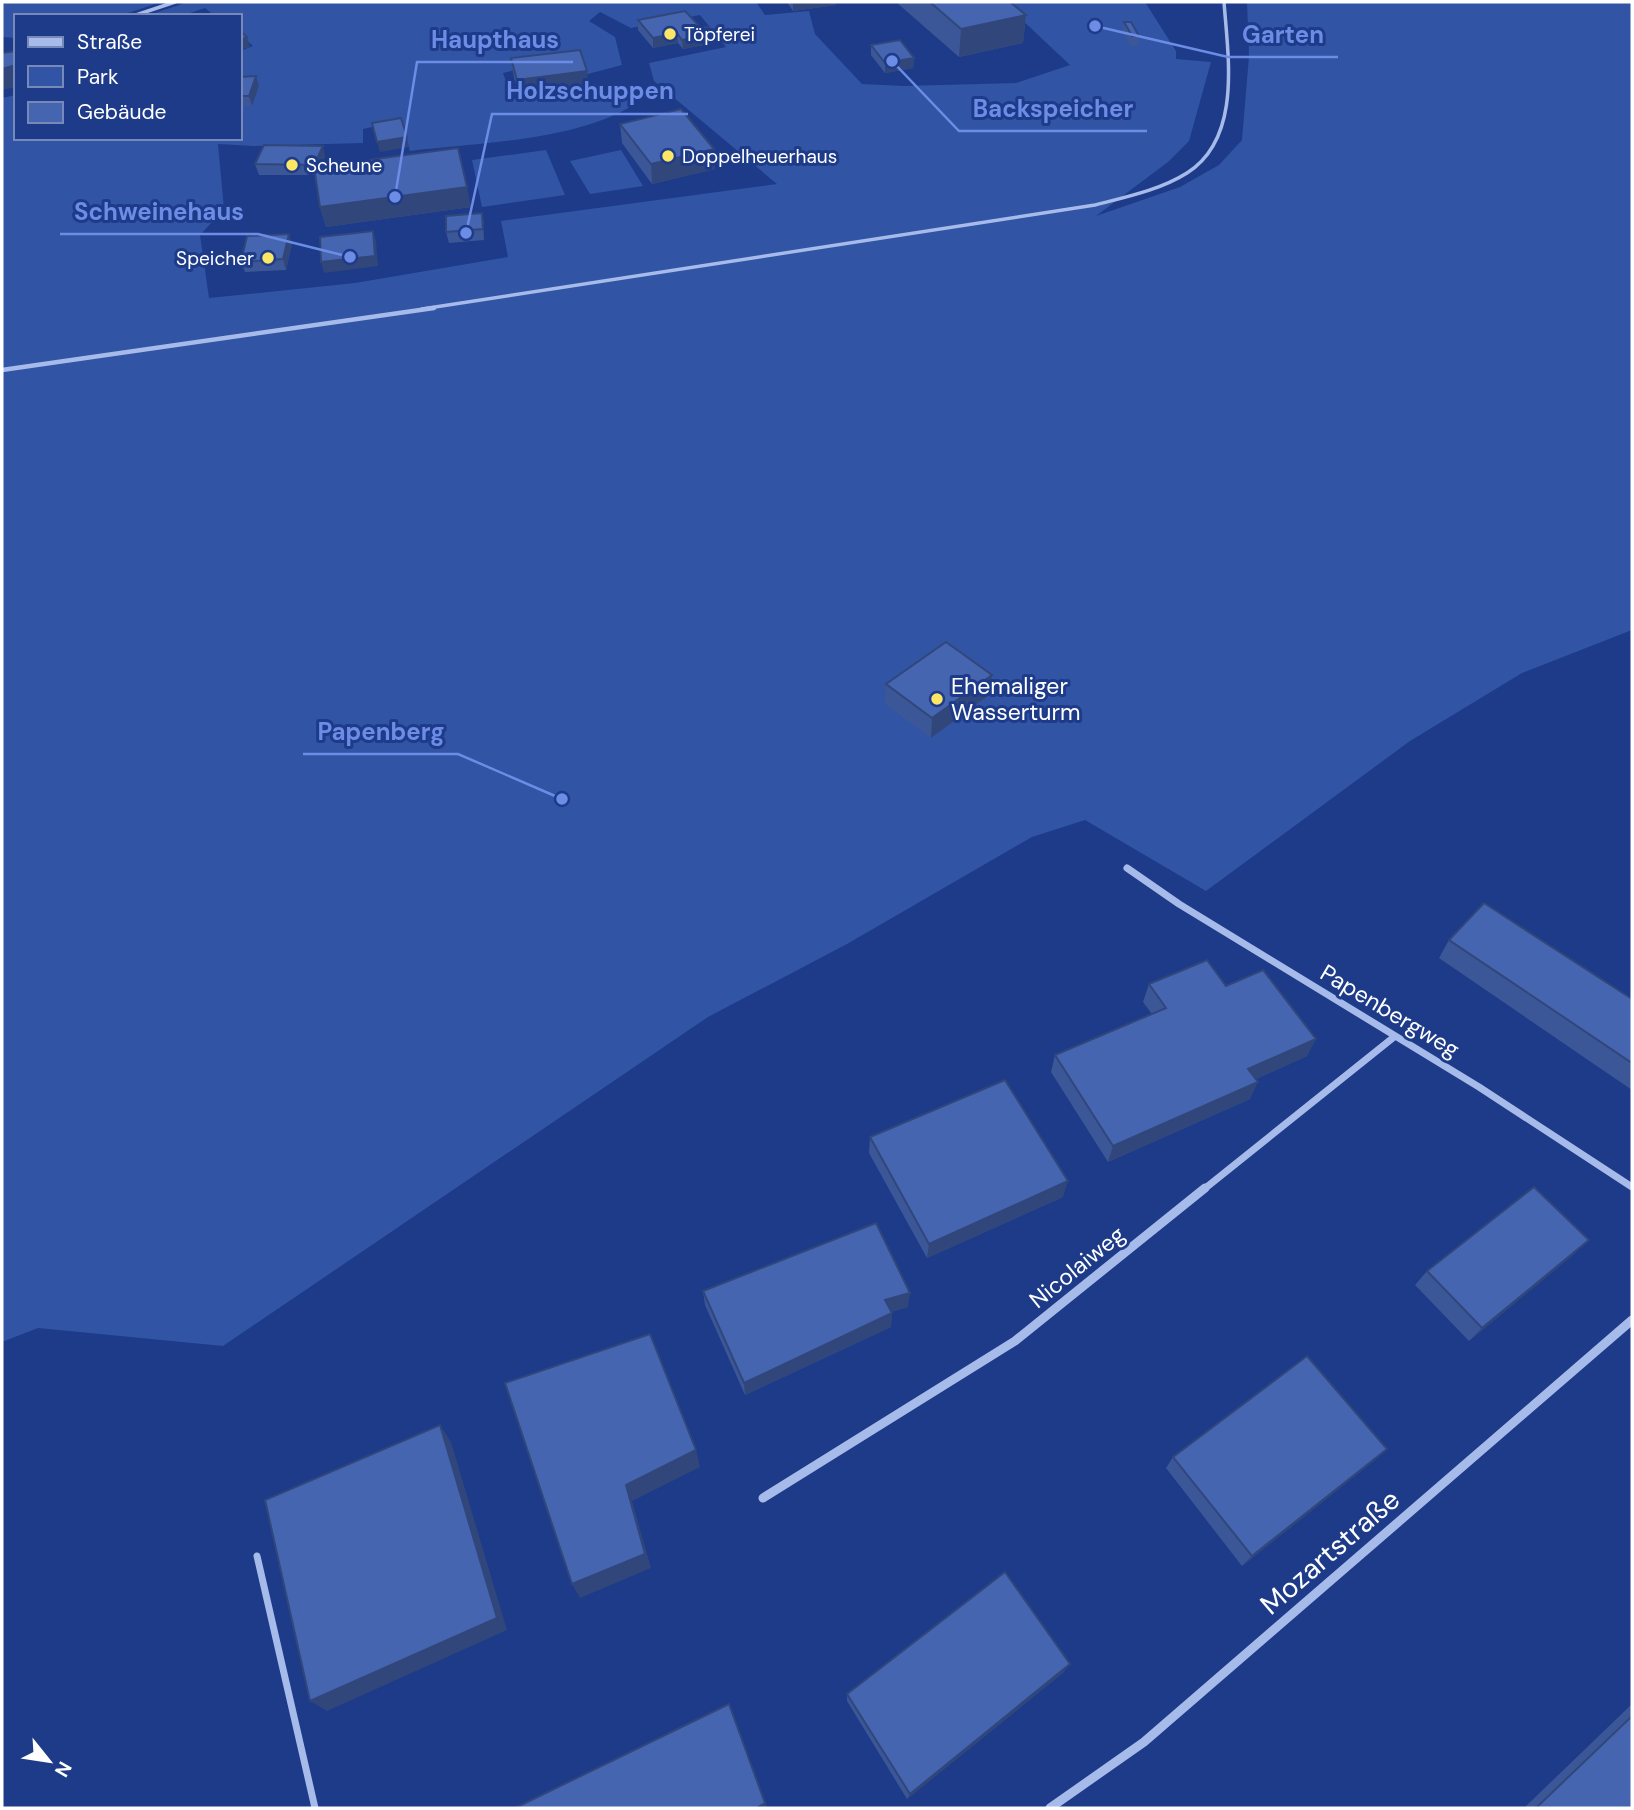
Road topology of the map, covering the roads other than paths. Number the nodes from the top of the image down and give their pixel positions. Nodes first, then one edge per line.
1 (175, 2) edge
2 (1224, 2) edge
3 (139, 14) edge
4 (2, 369) edge
5 (1128, 868) dead end
6 (1394, 1037) junction
7 (1632, 1186) edge
8 (1632, 1320) edge
9 (763, 1498) dead end
10 (257, 1556) dead end
11 (315, 1808) edge
12 (1050, 1808) edge

1 - 3 lane
2 - 4 lane
5 - 6 street, Papenbergweg
6 - 7 street, Papenbergweg
6 - 9 street, Nicolaiweg
8 - 12 street, Mozartstraße
10 - 11 lane

